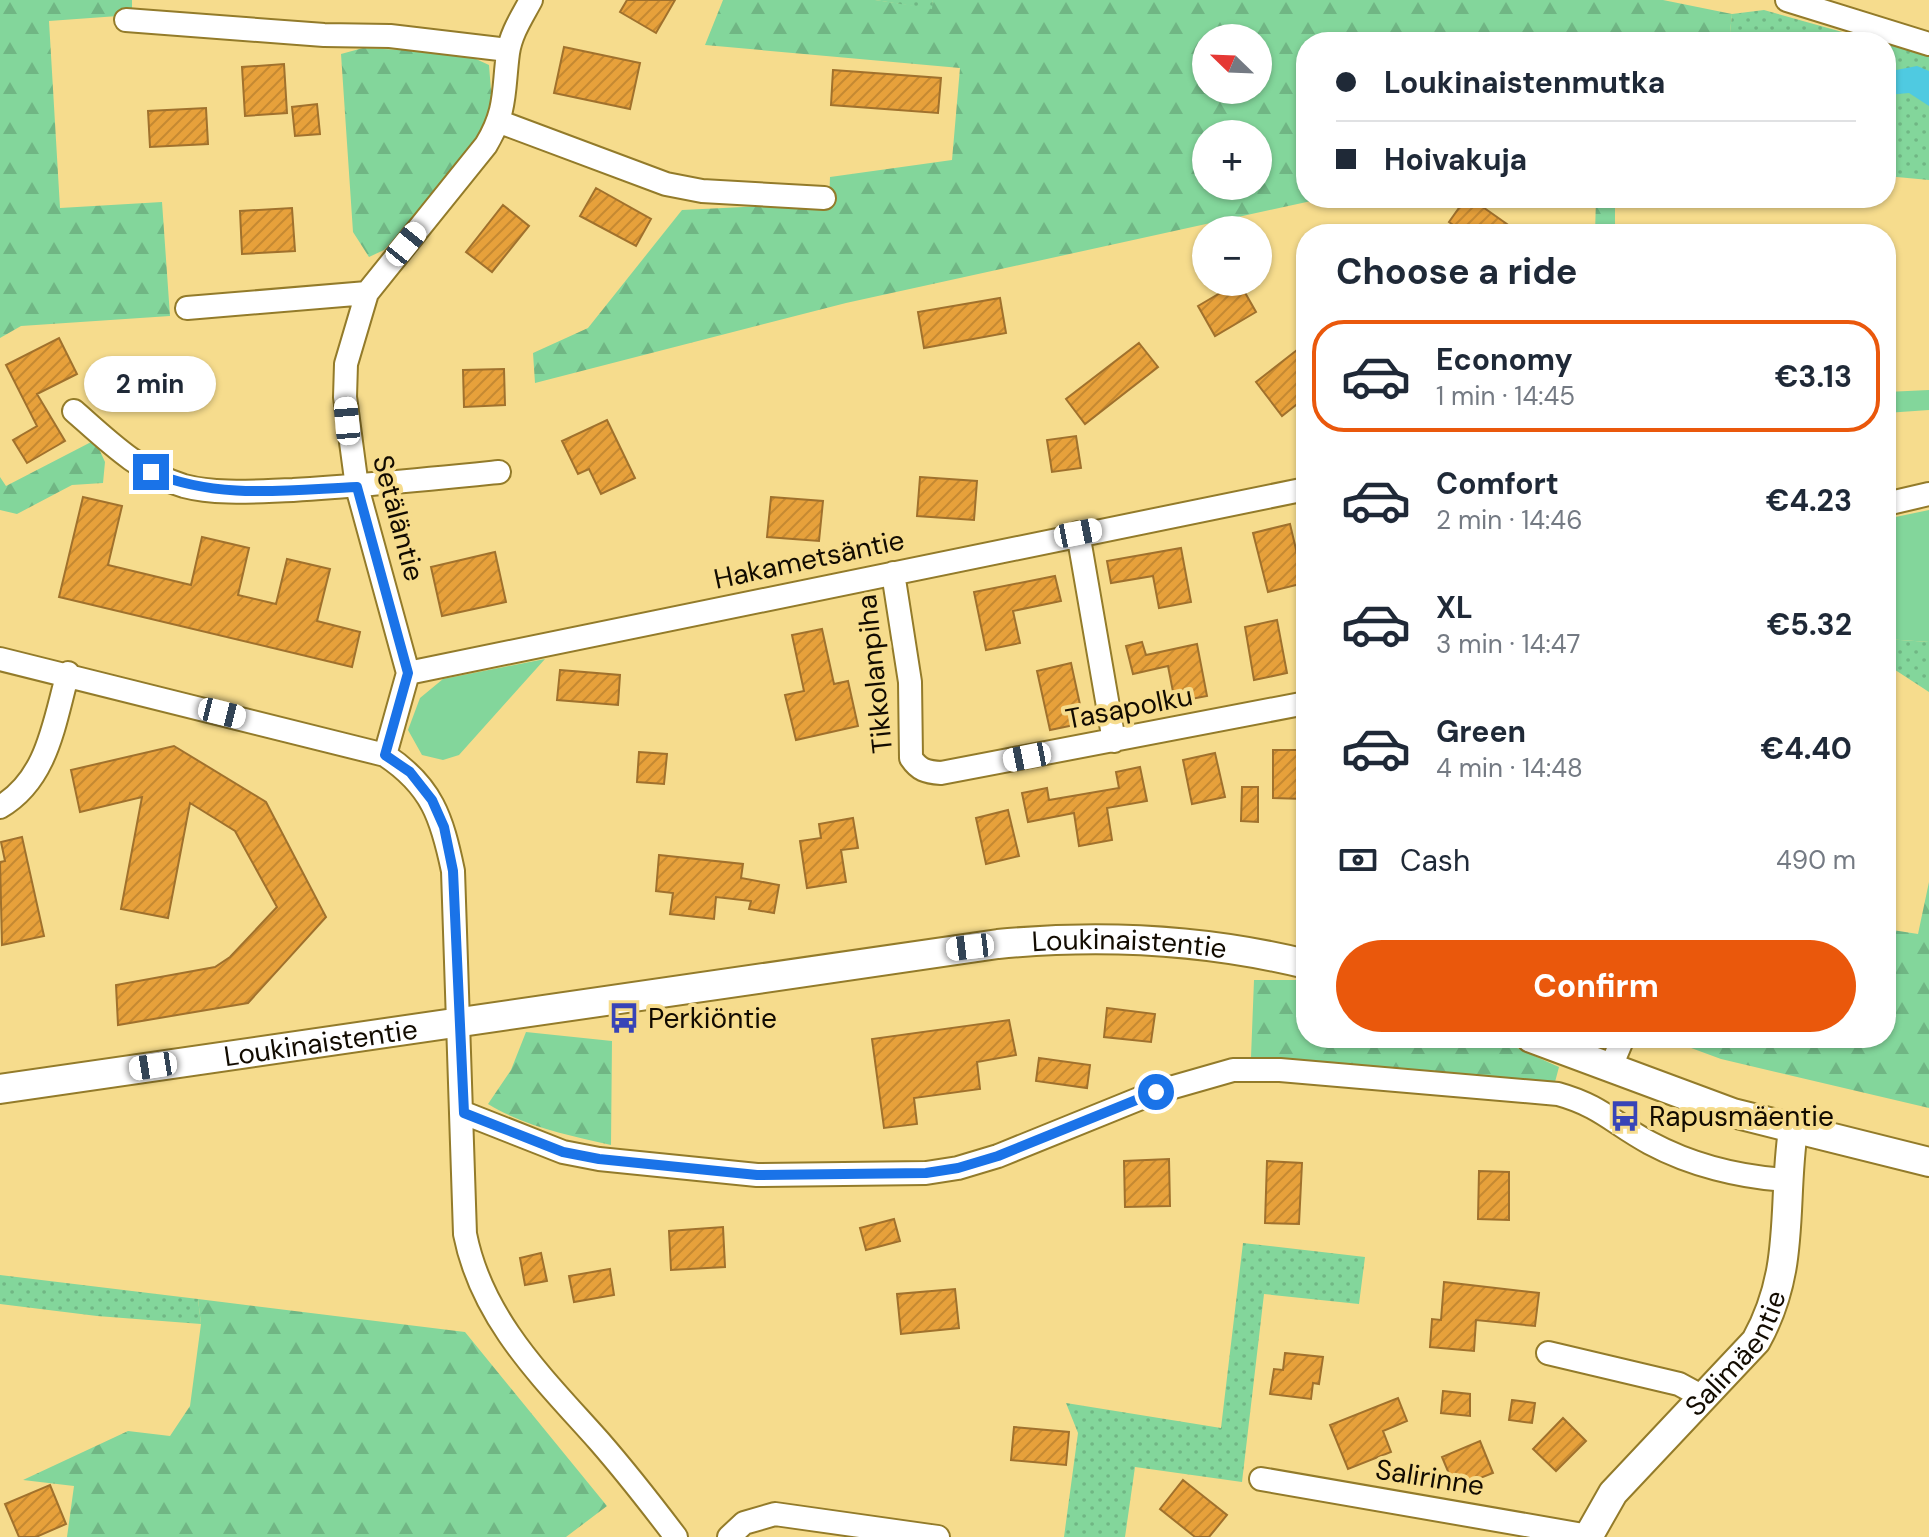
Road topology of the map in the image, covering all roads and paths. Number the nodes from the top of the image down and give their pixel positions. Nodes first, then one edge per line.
1 (531, 0) edge
2 (1787, 0) edge
3 (126, 20) dead end
4 (1890, 32) edge
5 (1896, 34) edge
6 (1929, 44) edge
7 (508, 50) junction
8 (500, 122) junction
9 (824, 198) dead end
10 (367, 293) junction
11 (187, 308) dead end
12 (74, 411) dead end
13 (499, 472) dead end
14 (357, 487) junction
15 (1296, 491) edge
16 (1929, 494) edge
17 (1896, 502) edge
18 (1078, 533) junction
19 (893, 573) junction
20 (0, 659) edge
21 (68, 673) junction
22 (408, 673) junction
23 (1296, 705) edge
24 (1114, 741) junction
25 (385, 755) junction
26 (917, 768) joint
27 (0, 807) edge
28 (1296, 962) edge
29 (460, 1021) junction
30 (1556, 1048) edge
31 (1619, 1048) edge
32 (1610, 1069) junction
33 (0, 1089) edge
34 (464, 1113) junction
35 (1793, 1130) junction
36 (1929, 1162) edge
37 (1786, 1180) junction
38 (1548, 1353) dead end
39 (1703, 1397) junction
40 (1261, 1479) dead end
41 (1588, 1536) edge
42 (676, 1537) edge
43 (729, 1537) edge
44 (938, 1537) edge

1 - 7 street, Setäläntie
2 - 4 street
3 - 7 street
5 - 6 street
7 - 8 street, Setäläntie
8 - 9 street
8 - 10 street, Setäläntie
10 - 11 street
10 - 14 street, Setäläntie
12 - 14 street
13 - 14 street
14 - 22 street, Setäläntie
15 - 18 street, Hakametsäntie
16 - 17 street
18 - 19 street, Hakametsäntie
18 - 24 street
19 - 22 street, Hakametsäntie
19 - 26 street, Tikkolanpiha
20 - 21 street
21 - 25 street
21 - 27 street
22 - 25 street
23 - 24 street, Tasapolku
24 - 26 street, Tasapolku
25 - 29 street
28 - 29 street, Loukinaistentie
29 - 33 street, Loukinaistentie
29 - 34 street
30 - 32 street
31 - 32 street
32 - 35 street
34 - 37 street
34 - 42 street
35 - 36 street
35 - 37 street, Salimäentie
37 - 39 street, Salimäentie
38 - 39 street
39 - 41 street, Salimäentie
40 - 41 street, Salirinne
43 - 44 street

